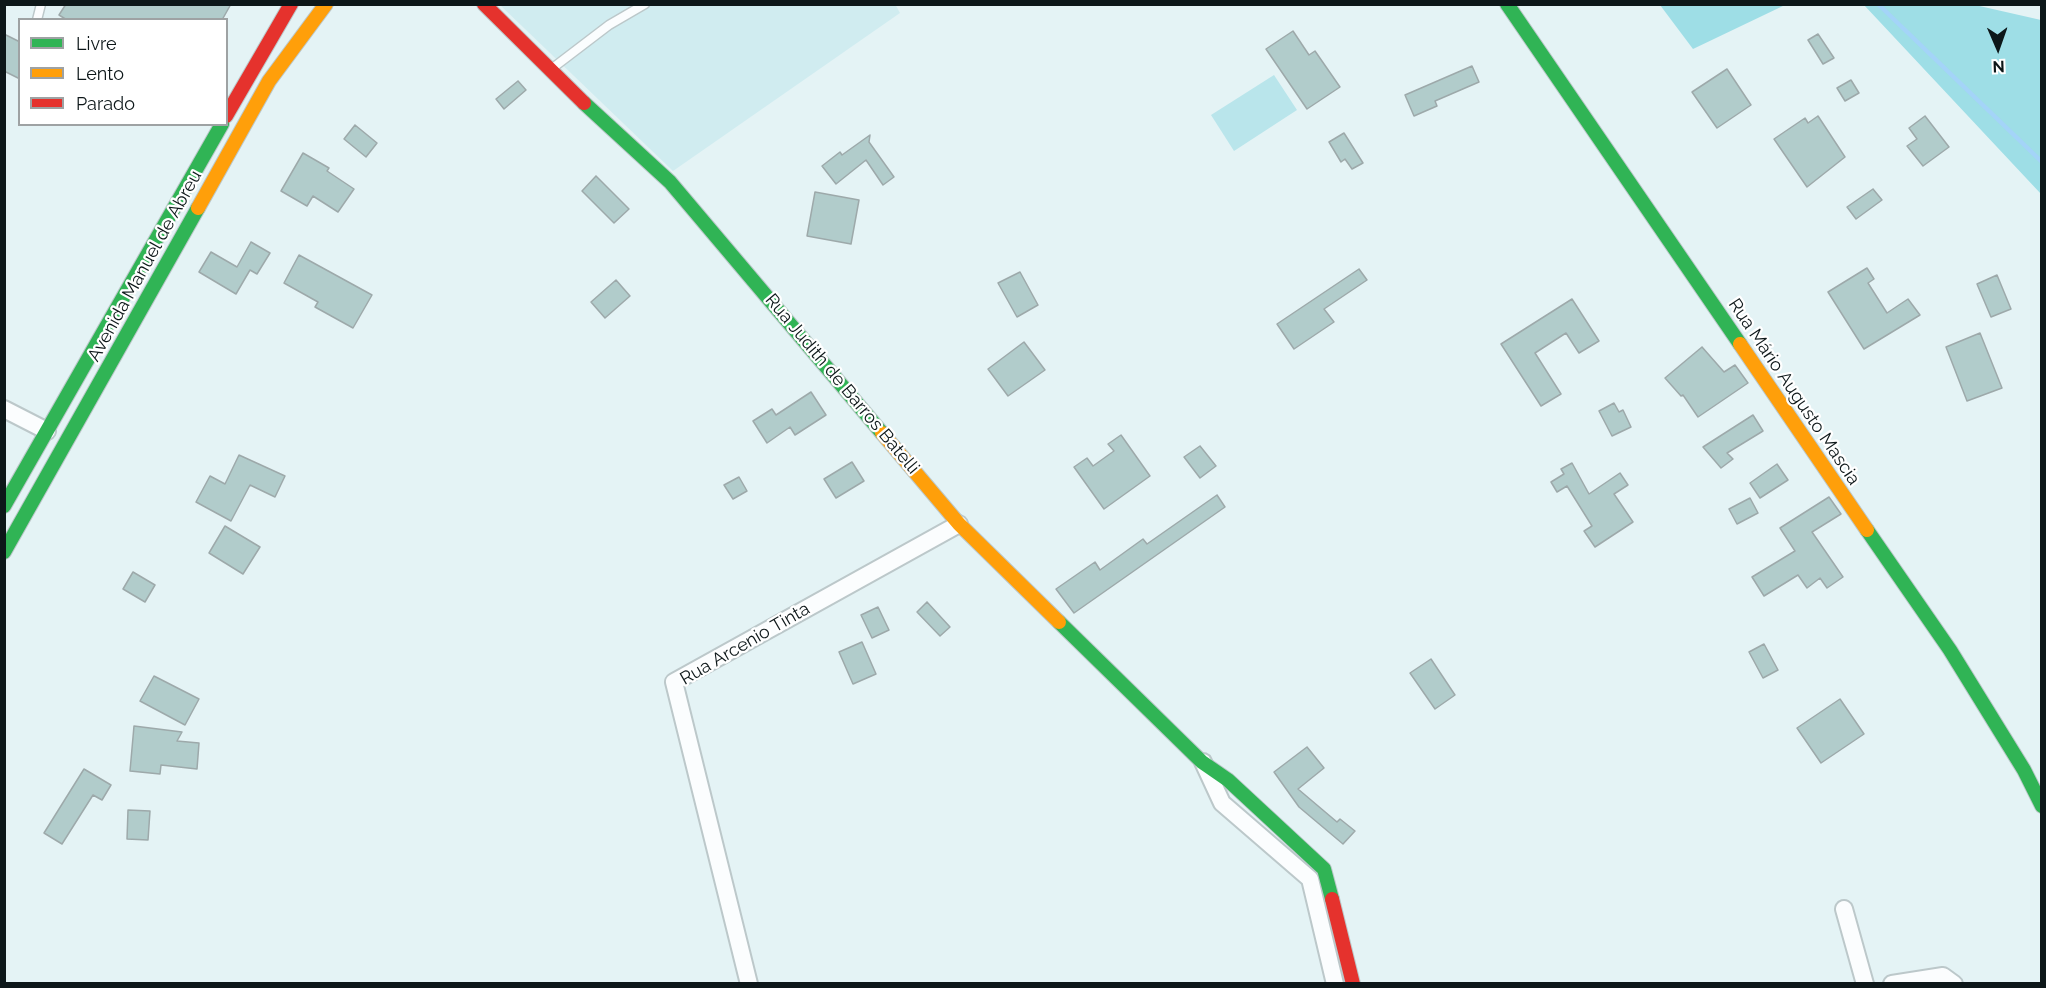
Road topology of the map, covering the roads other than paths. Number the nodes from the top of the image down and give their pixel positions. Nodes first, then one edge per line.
1 (291, 4) edge
2 (326, 4) edge
3 (484, 4) edge
4 (645, 4) edge
5 (1507, 4) edge
6 (550, 70) junction
7 (228, 113) edge
8 (221, 126) edge
9 (4, 408) edge
10 (47, 431) junction
11 (4, 506) edge
12 (959, 524) junction
13 (4, 552) edge
14 (1202, 762) junction
15 (2042, 806) edge
16 (1844, 909) dead end
17 (749, 984) edge
18 (1335, 984) edge
19 (1353, 984) edge
20 (1865, 984) edge
21 (1892, 984) edge
22 (1954, 984) edge

1 - 7 street
2 - 13 street, Avenida Manuel de Abreu
3 - 6 street, Rua Judith de Barros Batelli
4 - 6 lane
5 - 15 street, Rua Mário Augusto Mascia
6 - 12 street, Rua Judith de Barros Batelli
8 - 10 street, Avenida Manuel de Abreu
9 - 10 street
10 - 11 street, Avenida Manuel de Abreu
12 - 14 street, Rua Judith de Barros Batelli
12 - 17 street, Rua Arcenio Tinta
14 - 18 street, Rua Judith de Barros Batelli
14 - 19 street, Rua Judith de Barros Batelli
16 - 20 street
21 - 22 street

